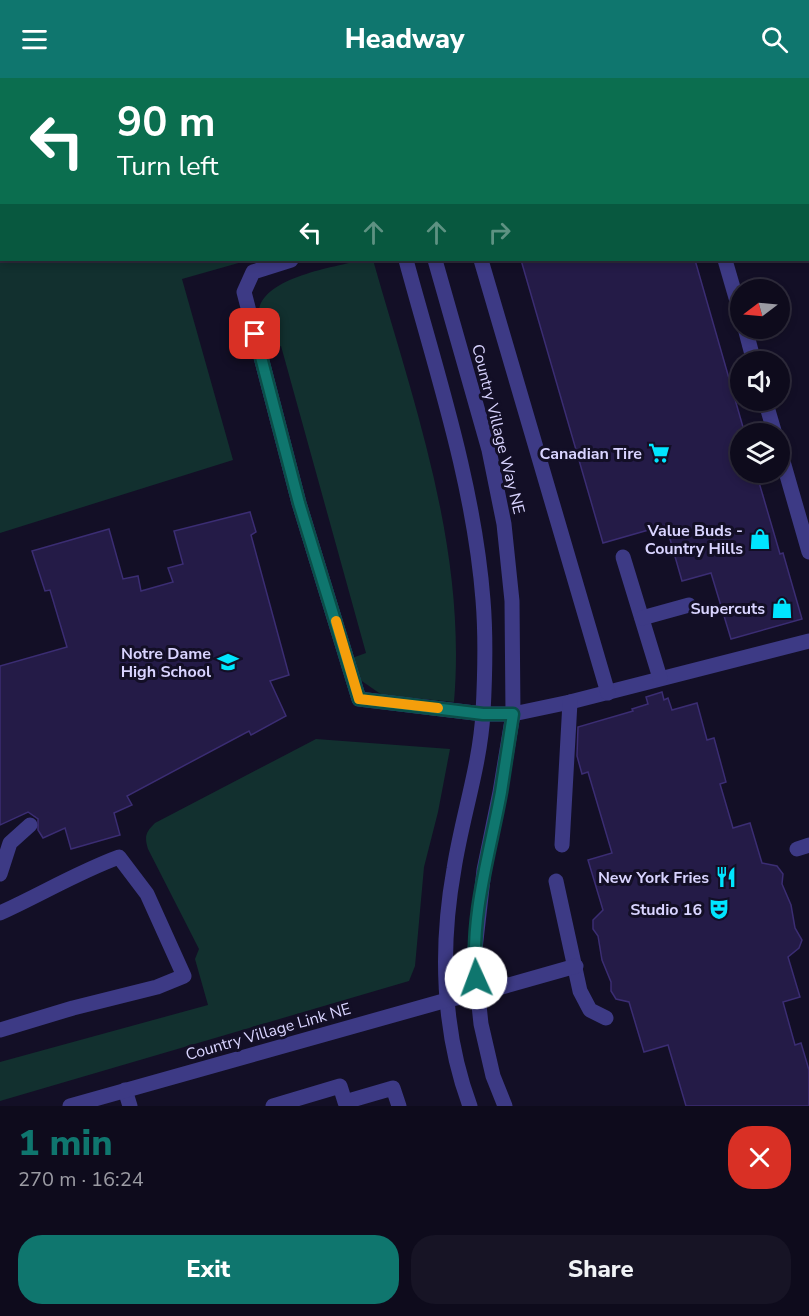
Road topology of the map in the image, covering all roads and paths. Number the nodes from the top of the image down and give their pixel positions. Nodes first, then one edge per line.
1 (288, 261) edge
2 (406, 261) edge
3 (435, 261) edge
4 (481, 261) edge
5 (725, 261) edge
6 (731, 279) edge
7 (789, 483) edge
8 (809, 552) edge
9 (623, 557) dead end
10 (689, 605) dead end
11 (642, 618) junction
12 (809, 641) edge
13 (660, 678) junction
14 (608, 693) junction
15 (570, 702) junction
16 (483, 714) junction
17 (513, 714) junction
18 (30, 825) dead end
19 (562, 845) dead end
20 (0, 874) edge
21 (556, 881) dead end
22 (0, 913) edge
23 (576, 966) junction
24 (477, 994) junction
25 (447, 1000) junction
26 (606, 1018) dead end
27 (0, 1030) edge
28 (125, 1090) junction
29 (70, 1106) edge
30 (130, 1106) edge
31 (273, 1106) edge
32 (399, 1106) edge
33 (470, 1106) edge
34 (505, 1106) edge

1 - 16 street
2 - 16 street
3 - 17 street, Country Village Way NE
4 - 14 street
5 - 6 street
7 - 8 street
9 - 11 street
10 - 11 street
11 - 13 street
12 - 13 street
13 - 14 street
14 - 15 street
15 - 17 street
15 - 19 street
16 - 17 street
16 - 25 street
17 - 24 street, Country Village Way NE
18 - 20 street
21 - 23 street
22 - 27 street
23 - 24 street, Country Village Link NE
23 - 26 street
24 - 25 street, Country Village Link NE
24 - 34 street, Country Village Way NE
25 - 28 street, Country Village Link NE
25 - 33 street
28 - 29 street, Country Village Link NE
28 - 30 street
31 - 32 street

